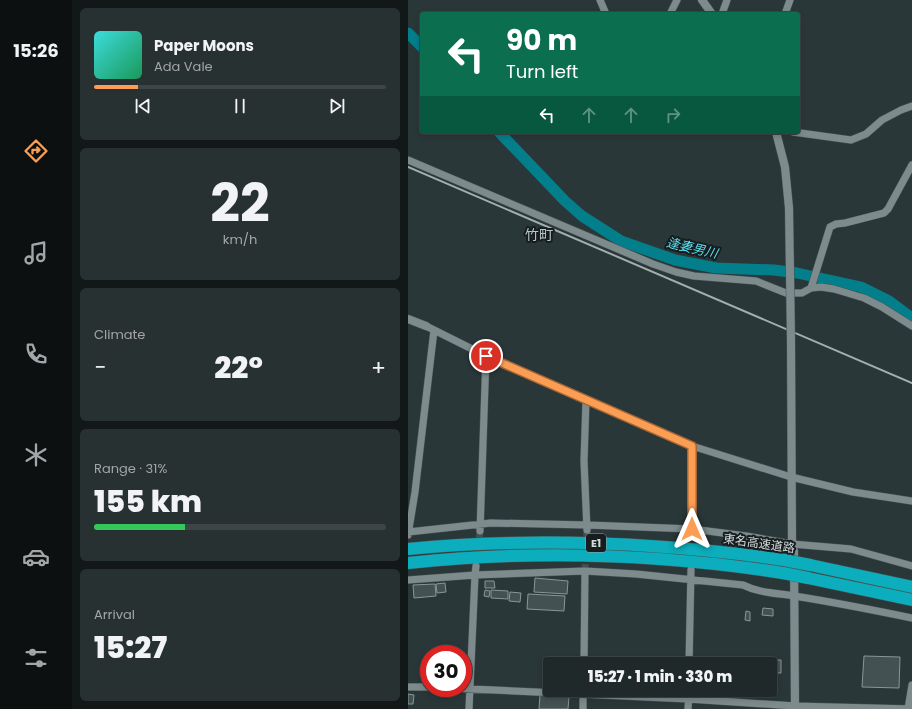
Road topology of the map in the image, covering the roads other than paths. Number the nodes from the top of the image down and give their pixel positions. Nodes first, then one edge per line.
1 (600, 0) edge
2 (677, 0) edge
3 (702, 0) edge
4 (726, 0) edge
5 (790, 0) edge
6 (605, 12) edge
7 (671, 12) edge
8 (711, 12) edge
9 (723, 12) edge
10 (786, 12) edge
11 (912, 106) edge
12 (800, 133) edge
13 (777, 134) edge
14 (408, 160) edge
15 (912, 165) edge
16 (812, 285) junction
17 (408, 319) edge
18 (426, 326) joint
19 (912, 326) edge
20 (434, 330) junction
21 (486, 356) junction
22 (586, 400) junction
23 (692, 446) junction
24 (791, 477) junction
25 (412, 492) edge
26 (912, 501) edge
27 (587, 527) junction
28 (481, 528) junction
29 (408, 533) edge
30 (692, 533) junction
31 (792, 544) junction
32 (408, 549) edge
33 (408, 563) edge
34 (476, 566) tunnel mouth
35 (912, 566) edge
36 (691, 570) dead end
37 (585, 571) junction
38 (474, 575) junction
39 (408, 580) edge
40 (691, 580) junction
41 (912, 587) edge
42 (794, 596) junction
43 (912, 600) edge
44 (912, 618) edge
45 (472, 645) edge
46 (584, 657) edge
47 (689, 657) edge
48 (912, 685) edge
49 (408, 687) edge
50 (420, 688) edge
51 (472, 688) edge
52 (543, 691) edge
53 (470, 697) edge
54 (583, 697) edge
55 (658, 697) edge
56 (688, 699) junction
57 (795, 708) edge
58 (470, 709) edge
59 (583, 709) edge
60 (688, 709) edge
61 (910, 709) edge

1 - 6 street
2 - 7 street
3 - 8 street
4 - 9 street
5 - 10 street
11 - 12 street
13 - 24 street, bridge
14 - 16 street
15 - 16 street
16 - 19 street
17 - 18 street
18 - 20 street
20 - 21 street
20 - 25 street
21 - 22 street
21 - 28 street
22 - 23 street
22 - 27 street
23 - 24 street
23 - 30 street
24 - 26 street
24 - 31 street
25 - 29 street
27 - 28 street
27 - 30 street
28 - 29 street
30 - 31 street
31 - 35 street
31 - 42 street
32 - 41 highway, 東名高速道路 / E1, bridge
33 - 43 highway, E1, bridge
34 - 38 street
36 - 40 street
37 - 38 street
37 - 40 street
37 - 46 street
38 - 39 street
38 - 45 street
40 - 42 street
40 - 47 street
42 - 44 street
42 - 57 street
48 - 61 street
49 - 50 street
51 - 52 street
53 - 58 street
54 - 59 street
55 - 56 street
56 - 57 street
56 - 60 street
57 - 61 street

